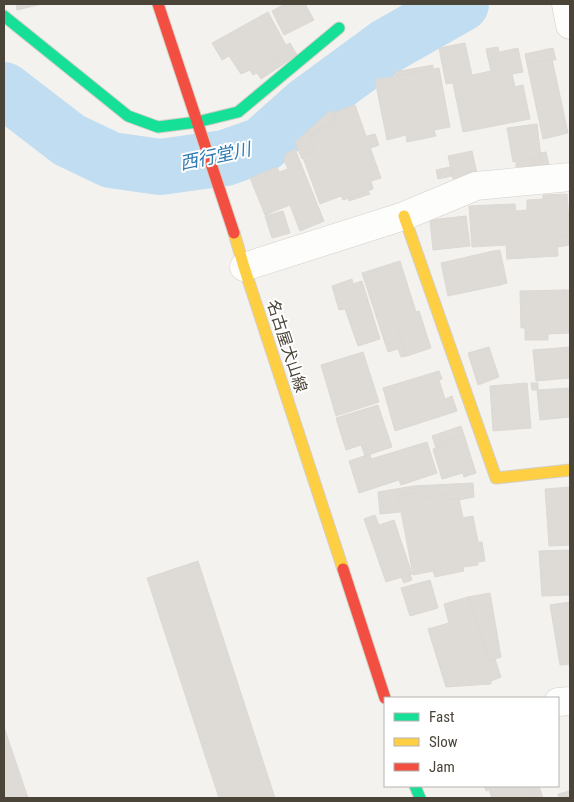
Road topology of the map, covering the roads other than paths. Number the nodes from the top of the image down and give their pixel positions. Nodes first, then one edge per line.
1 (158, 4) edge
2 (4, 16) edge
3 (339, 28) dead end
4 (198, 127) junction
5 (570, 177) edge
6 (404, 216) junction
7 (244, 267) junction
8 (570, 470) edge
9 (385, 697) edge

1 - 4 street, 名古屋犬山線
2 - 4 street
3 - 4 street
4 - 7 street, 名古屋犬山線
5 - 6 street
6 - 7 street
6 - 8 street
7 - 9 street, 名古屋犬山線

